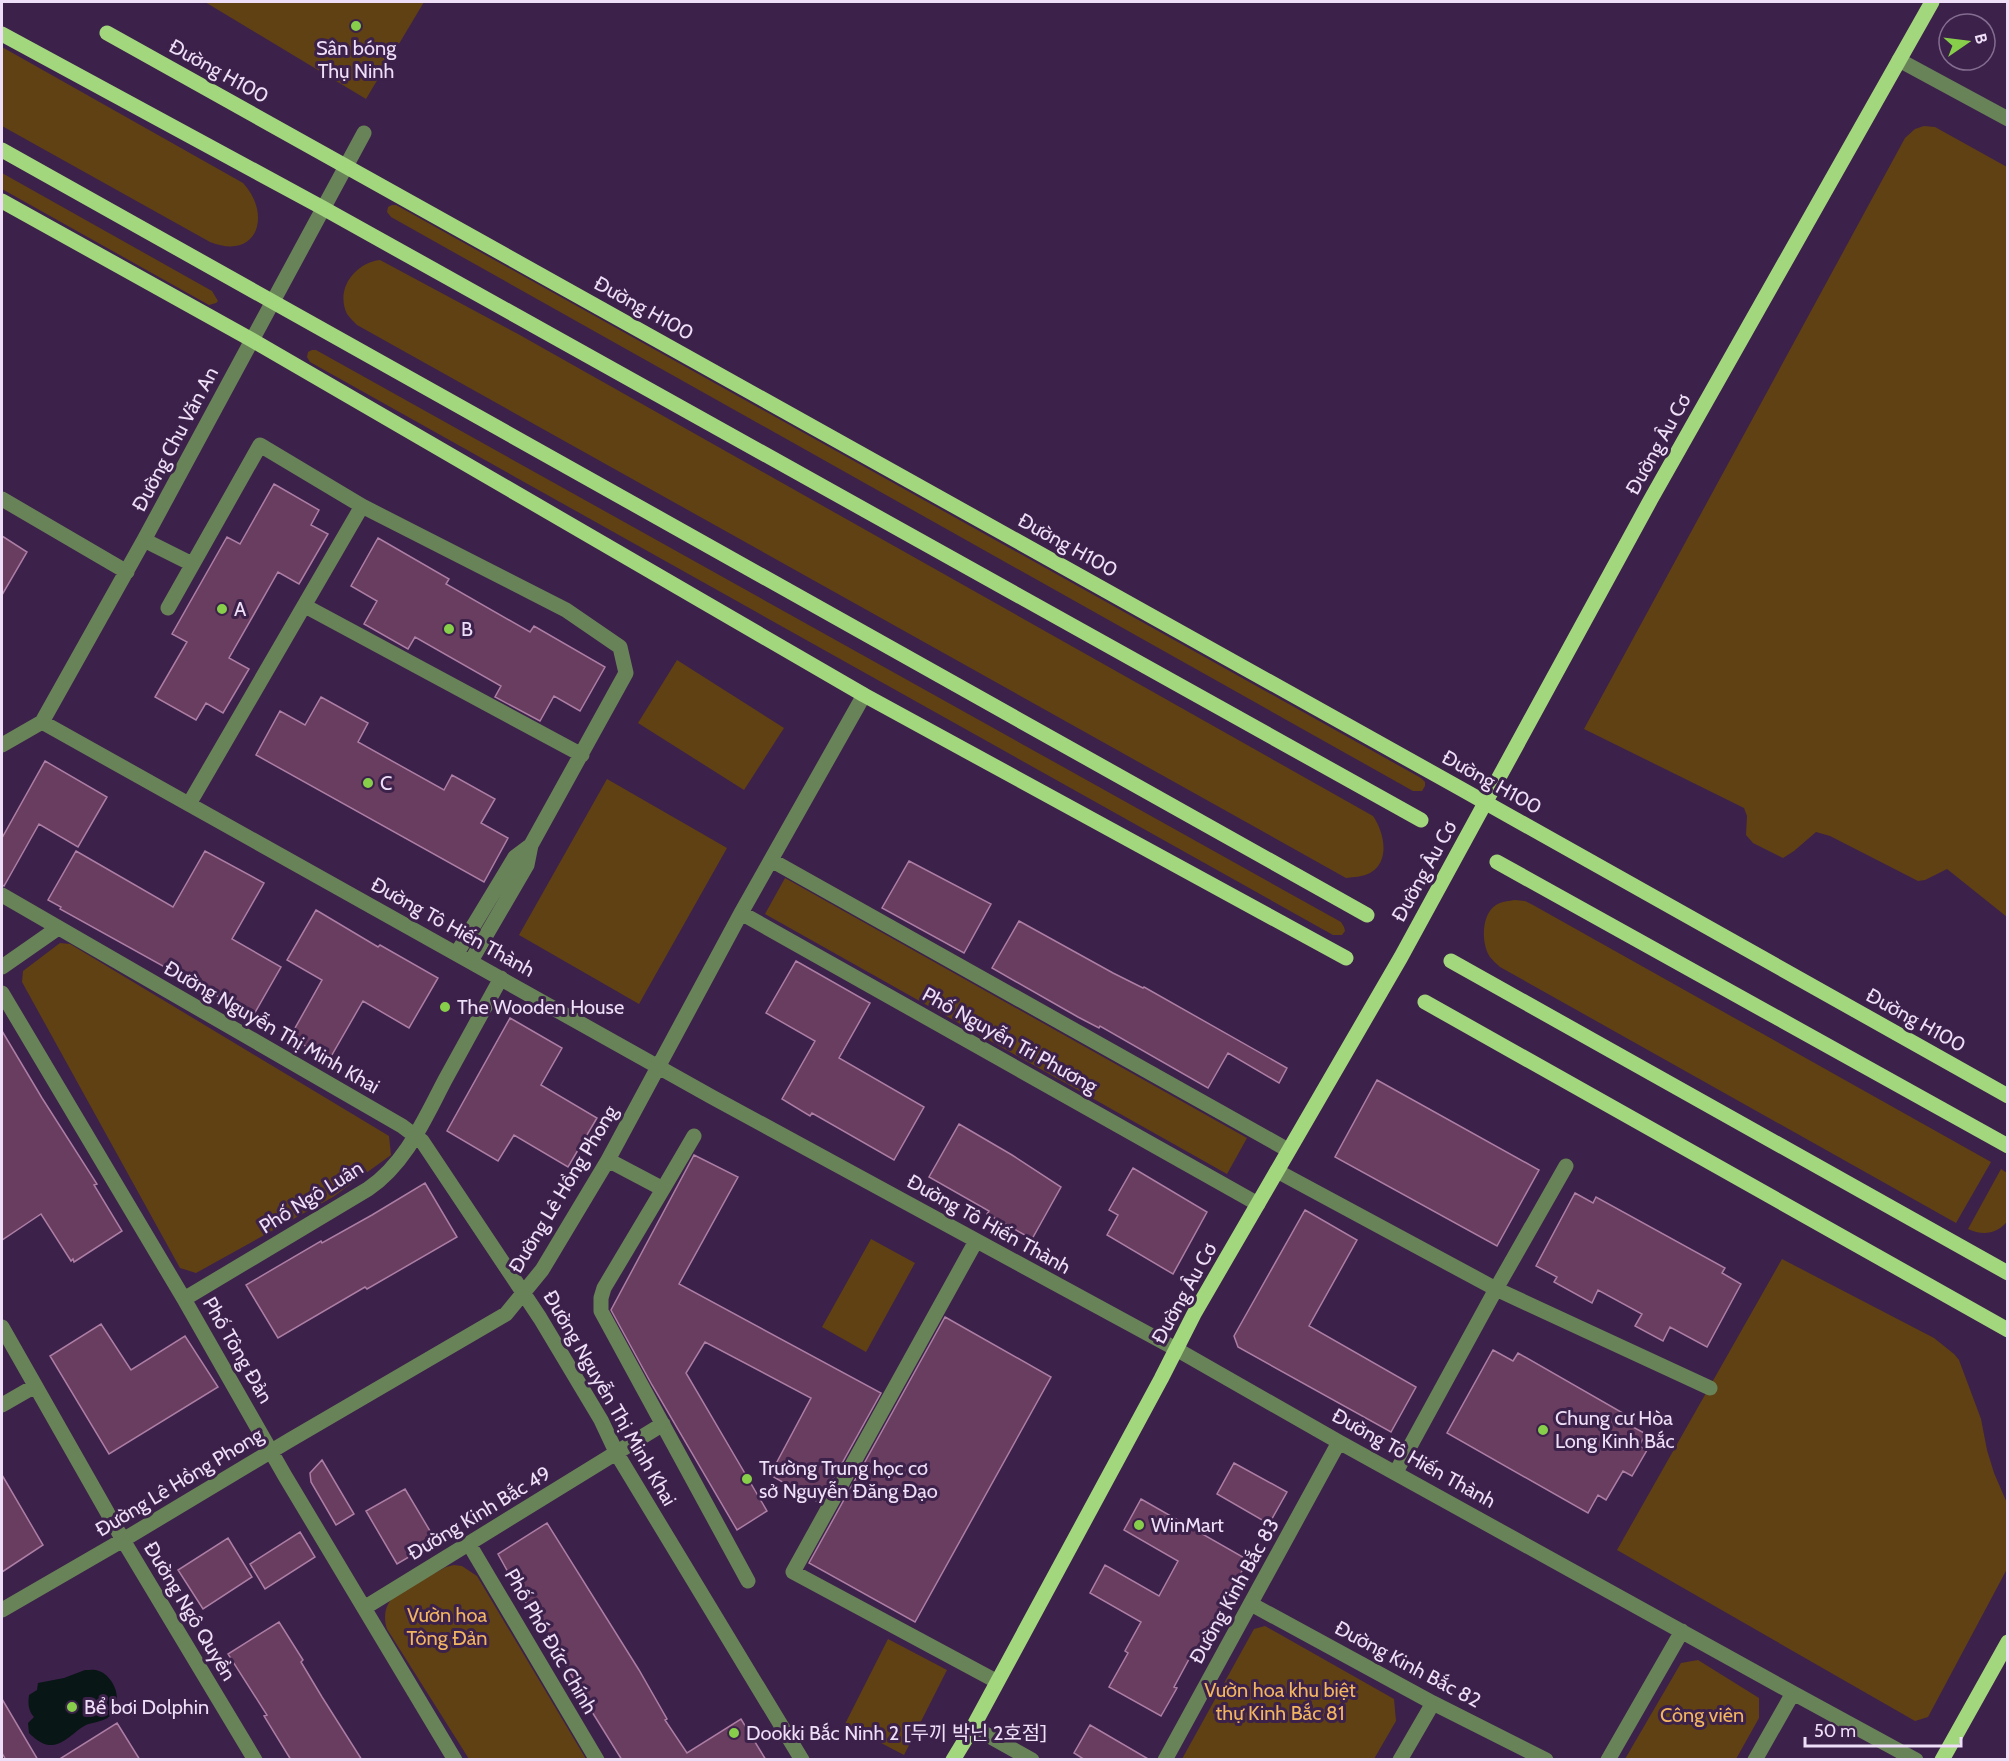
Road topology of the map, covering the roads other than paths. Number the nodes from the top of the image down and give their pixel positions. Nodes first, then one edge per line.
1 (1932, 2) edge
2 (107, 33) dead end
3 (2, 34) edge
4 (1899, 60) junction
5 (2007, 118) edge
6 (364, 133) dead end
7 (2, 150) edge
8 (346, 165) junction
9 (2, 201) edge
10 (323, 208) junction
11 (273, 302) junction
12 (252, 340) junction
13 (2, 499) edge
14 (362, 506) junction
15 (144, 540) junction
16 (192, 564) junction
17 (127, 572) junction
18 (305, 606) junction
19 (168, 608) dead end
20 (864, 695) junction
21 (42, 722) junction
22 (2, 745) edge
23 (582, 755) junction
24 (1486, 802) junction
25 (189, 804) junction
26 (1421, 819) dead end
27 (531, 845) junction
28 (771, 860) junction
29 (1497, 862) dead end
30 (2, 895) edge
31 (741, 913) junction
32 (1367, 915) dead end
33 (58, 928) junction
34 (457, 953) junction
35 (1346, 958) dead end
36 (471, 961) junction
37 (1451, 961) dead end
38 (2, 967) edge
39 (501, 978) junction
40 (2, 993) edge
41 (1425, 1002) dead end
42 (659, 1067) junction
43 (2007, 1096) edge
44 (416, 1135) junction
45 (694, 1136) dead end
46 (2007, 1146) edge
47 (1288, 1150) junction
48 (608, 1160) junction
49 (1566, 1166) dead end
50 (1277, 1171) junction
51 (663, 1189) junction
52 (1258, 1204) junction
53 (976, 1240) junction
54 (2007, 1272) edge
55 (1496, 1289) junction
56 (524, 1293) junction
57 (184, 1299) junction
58 (2, 1327) edge
59 (2007, 1330) edge
60 (1176, 1349) junction
61 (35, 1386) junction
62 (1710, 1388) dead end
63 (2, 1405) edge
64 (663, 1424) junction
65 (1339, 1442) junction
66 (271, 1452) junction
67 (617, 1454) junction
68 (1396, 1472) junction
69 (123, 1540) junction
70 (470, 1544) junction
71 (747, 1581) dead end
72 (1251, 1604) junction
73 (364, 1608) junction
74 (2, 1610) edge
75 (1682, 1631) junction
76 (2007, 1642) edge
77 (996, 1682) junction
78 (1793, 1693) junction
79 (1433, 1702) junction
80 (973, 1727) junction
81 (255, 1760) edge
82 (455, 1760) edge
83 (597, 1760) edge
84 (802, 1760) edge
85 (953, 1760) edge
86 (1032, 1760) edge
87 (1165, 1760) edge
88 (1400, 1760) edge
89 (1546, 1760) edge
90 (1608, 1760) edge
91 (1755, 1760) edge
92 (1916, 1760) edge
93 (1942, 1760) edge

1 - 4 main road, Đường Âu Cơ
2 - 8 main road, Đường H100
3 - 10 main road
4 - 5 street
4 - 24 main road, Đường Âu Cơ
6 - 8 street, Đường Chu Văn An
7 - 11 main road
8 - 10 street, Đường Chu Văn An
8 - 24 main road, Đường H100
9 - 12 main road
10 - 11 street, Đường Chu Văn An
10 - 26 main road
11 - 12 street, Đường Chu Văn An
11 - 32 main road
12 - 15 street, Đường Chu Văn An
12 - 20 main road
13 - 17 street
14 - 16 street
14 - 18 street
14 - 23 street
15 - 16 street
15 - 17 street, Đường Chu Văn An
16 - 19 street
17 - 21 street, Đường Chu Văn An
18 - 23 street
18 - 25 street
20 - 28 street, Đường Lê Hồng Phong
20 - 35 main road
21 - 22 street
21 - 25 street, Đường Tô Hiến Thành
23 - 27 street
24 - 43 main road, Đường H100
24 - 47 main road, Đường Âu Cơ
25 - 34 street, Đường Tô Hiến Thành
27 - 34 street
27 - 36 street
28 - 31 street, Đường Lê Hồng Phong
28 - 47 street, Phố Nguyễn Tri Phương
29 - 46 main road
30 - 33 street, Đường Nguyễn Thị Minh Khai
31 - 42 street, Đường Lê Hồng Phong
31 - 52 street, Phố Nguyễn Tri Phương
33 - 38 street
33 - 44 street, Đường Nguyễn Thị Minh Khai
34 - 36 street, Đường Tô Hiến Thành
36 - 39 street, Đường Tô Hiến Thành
37 - 54 main road
39 - 42 street, Đường Tô Hiến Thành
39 - 44 street, Phố Ngô Luân
40 - 57 street, Phố Tông Đản
41 - 59 main road
42 - 48 street, Đường Lê Hồng Phong
42 - 53 street, Đường Tô Hiến Thành
44 - 56 street, Đường Nguyễn Thị Minh Khai
44 - 57 street, Phố Ngô Luân
45 - 51 street
47 - 50 main road, Đường Âu Cơ
48 - 51 street
48 - 56 street, Đường Lê Hồng Phong
49 - 55 street
50 - 52 main road, Đường Âu Cơ
50 - 55 street
51 - 64 street
52 - 60 main road, Đường Âu Cơ
53 - 60 street, Đường Tô Hiến Thành
53 - 77 street
55 - 62 street
55 - 68 street
56 - 66 street, Đường Lê Hồng Phong
56 - 67 street, Đường Nguyễn Thị Minh Khai
57 - 66 street, Phố Tông Đản
58 - 61 street, Đường Ngô Quyền
60 - 65 street, Đường Tô Hiến Thành
60 - 77 main road, Đường Âu Cơ
61 - 63 street
61 - 69 street, Đường Ngô Quyền
64 - 67 street, Đường Kinh Bắc 49
64 - 71 street
65 - 68 street, Đường Tô Hiến Thành
65 - 72 street, Đường Kinh Bắc 83
66 - 69 street, Đường Lê Hồng Phong
66 - 73 street, Phố Tông Đản
67 - 70 street, Đường Kinh Bắc 49
67 - 84 street, Đường Nguyễn Thị Minh Khai
68 - 75 street, Đường Tô Hiến Thành
69 - 74 street, Đường Lê Hồng Phong
69 - 81 street, Đường Ngô Quyền
70 - 73 street, Đường Kinh Bắc 49
70 - 83 street, Phố Phó Đức Chính
72 - 79 street, Đường Kinh Bắc 82
72 - 87 street, Đường Kinh Bắc 83
73 - 82 street, Phố Tông Đản
75 - 78 street, Đường Tô Hiến Thành
75 - 90 street
76 - 93 main road
77 - 80 main road, Đường Âu Cơ
78 - 91 street
78 - 92 street, Đường Tô Hiến Thành
79 - 88 street
79 - 89 street, Đường Kinh Bắc 82
80 - 85 main road, Đường Âu Cơ
80 - 86 street

